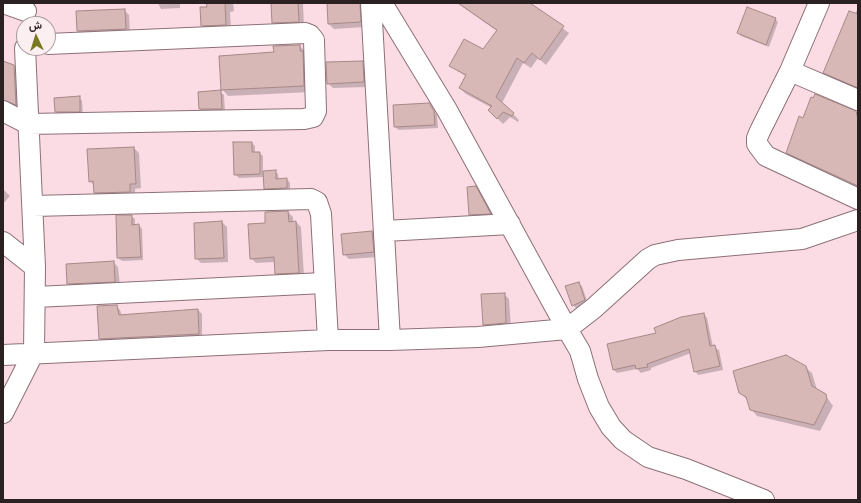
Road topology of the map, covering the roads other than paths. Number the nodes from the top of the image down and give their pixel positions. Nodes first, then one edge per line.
1 (3, 3) edge
2 (371, 3) edge
3 (382, 3) edge
4 (819, 3) edge
5 (26, 13) edge
6 (56, 44) edge
7 (25, 56) edge
8 (790, 71) junction
9 (858, 100) edge
10 (3, 111) edge
11 (28, 124) junction
12 (858, 199) edge
13 (33, 206) junction
14 (858, 220) edge
15 (510, 224) junction
16 (385, 231) junction
17 (3, 242) edge
18 (35, 267) junction
19 (324, 282) junction
20 (36, 297) junction
21 (567, 328) junction
22 (328, 340) junction
23 (390, 340) junction
24 (34, 352) junction
25 (3, 355) edge
26 (3, 413) edge
27 (764, 500) edge

1 - 5 street
2 - 16 street
3 - 15 street
4 - 8 street
6 - 11 street
7 - 11 street
8 - 9 street
8 - 12 street
10 - 11 street
11 - 13 street
13 - 18 street
13 - 19 street
14 - 21 street
15 - 16 street
15 - 21 street
16 - 23 street
17 - 18 street
18 - 20 street
19 - 20 street
19 - 22 street
20 - 24 street
21 - 23 street
21 - 27 street
22 - 23 street
22 - 24 street
24 - 25 street
24 - 26 street

